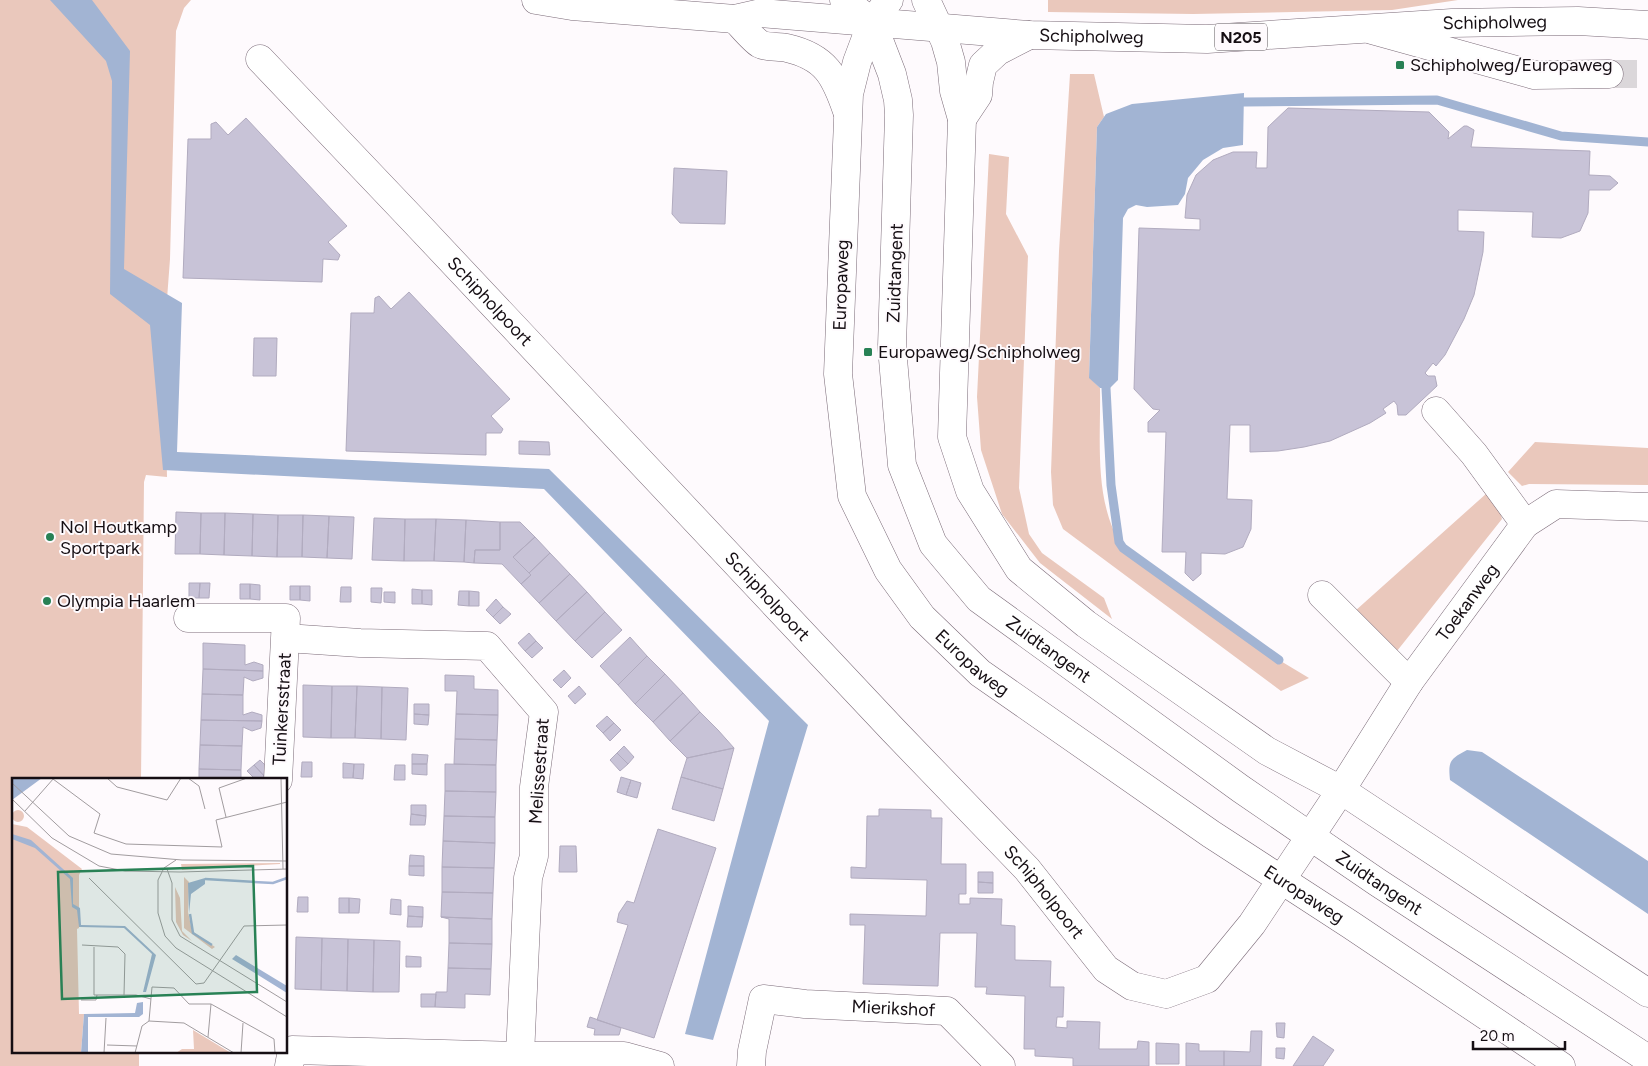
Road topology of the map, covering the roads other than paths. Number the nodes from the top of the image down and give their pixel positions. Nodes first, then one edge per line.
1 (536, 0) edge
2 (844, 0) edge
3 (888, 0) edge
4 (926, 0) edge
5 (735, 19) junction
6 (872, 22) junction
7 (1648, 25) edge
8 (939, 27) junction
9 (1370, 30) junction
10 (1029, 36) junction
11 (260, 59) dead end
12 (1609, 74) tunnel mouth
13 (847, 111) junction
14 (962, 119) junction
15 (1436, 411) dead end
16 (1648, 507) edge
17 (1526, 524) junction
18 (1322, 595) dead end
19 (188, 618) dead end
20 (286, 638) junction
21 (1409, 682) junction
22 (278, 778) edge
23 (1341, 790) junction
24 (1310, 836) junction
25 (1281, 880) junction
26 (1648, 993) edge
27 (289, 1055) edge
28 (520, 1056) junction
29 (1648, 1060) edge
30 (660, 1066) edge
31 (751, 1066) edge
32 (1001, 1066) edge
33 (1561, 1066) edge

1 - 5 main road, Schipholweg / N205
2 - 6 main road
3 - 6 main road, Europaweg
4 - 8 main road
5 - 6 main road, Schipholweg / N205
5 - 13 main road
6 - 8 main road, Schipholweg / N205
6 - 13 main road, Europaweg
6 - 24 main road, Zuidtangent
7 - 9 main road, Schipholweg / N205
8 - 10 main road, Schipholweg / N205
8 - 14 main road
9 - 10 main road, Schipholweg / N205
9 - 12 main road
10 - 14 main road
11 - 25 main road, Schipholpoort
13 - 25 main road, Europaweg
14 - 23 main road
15 - 17 main road
16 - 17 main road, Toekanweg
17 - 21 main road, Toekanweg
18 - 21 main road
19 - 20 main road
20 - 22 main road, Tuinkersstraat
20 - 28 main road, Melissestraat
21 - 23 main road, Toekanweg
23 - 24 main road, Toekanweg
23 - 26 main road
24 - 25 main road, Schipholpoort
24 - 29 main road, Zuidtangent
25 - 33 main road, Europaweg
27 - 28 main road
28 - 30 main road
31 - 32 main road, Mierikshof

